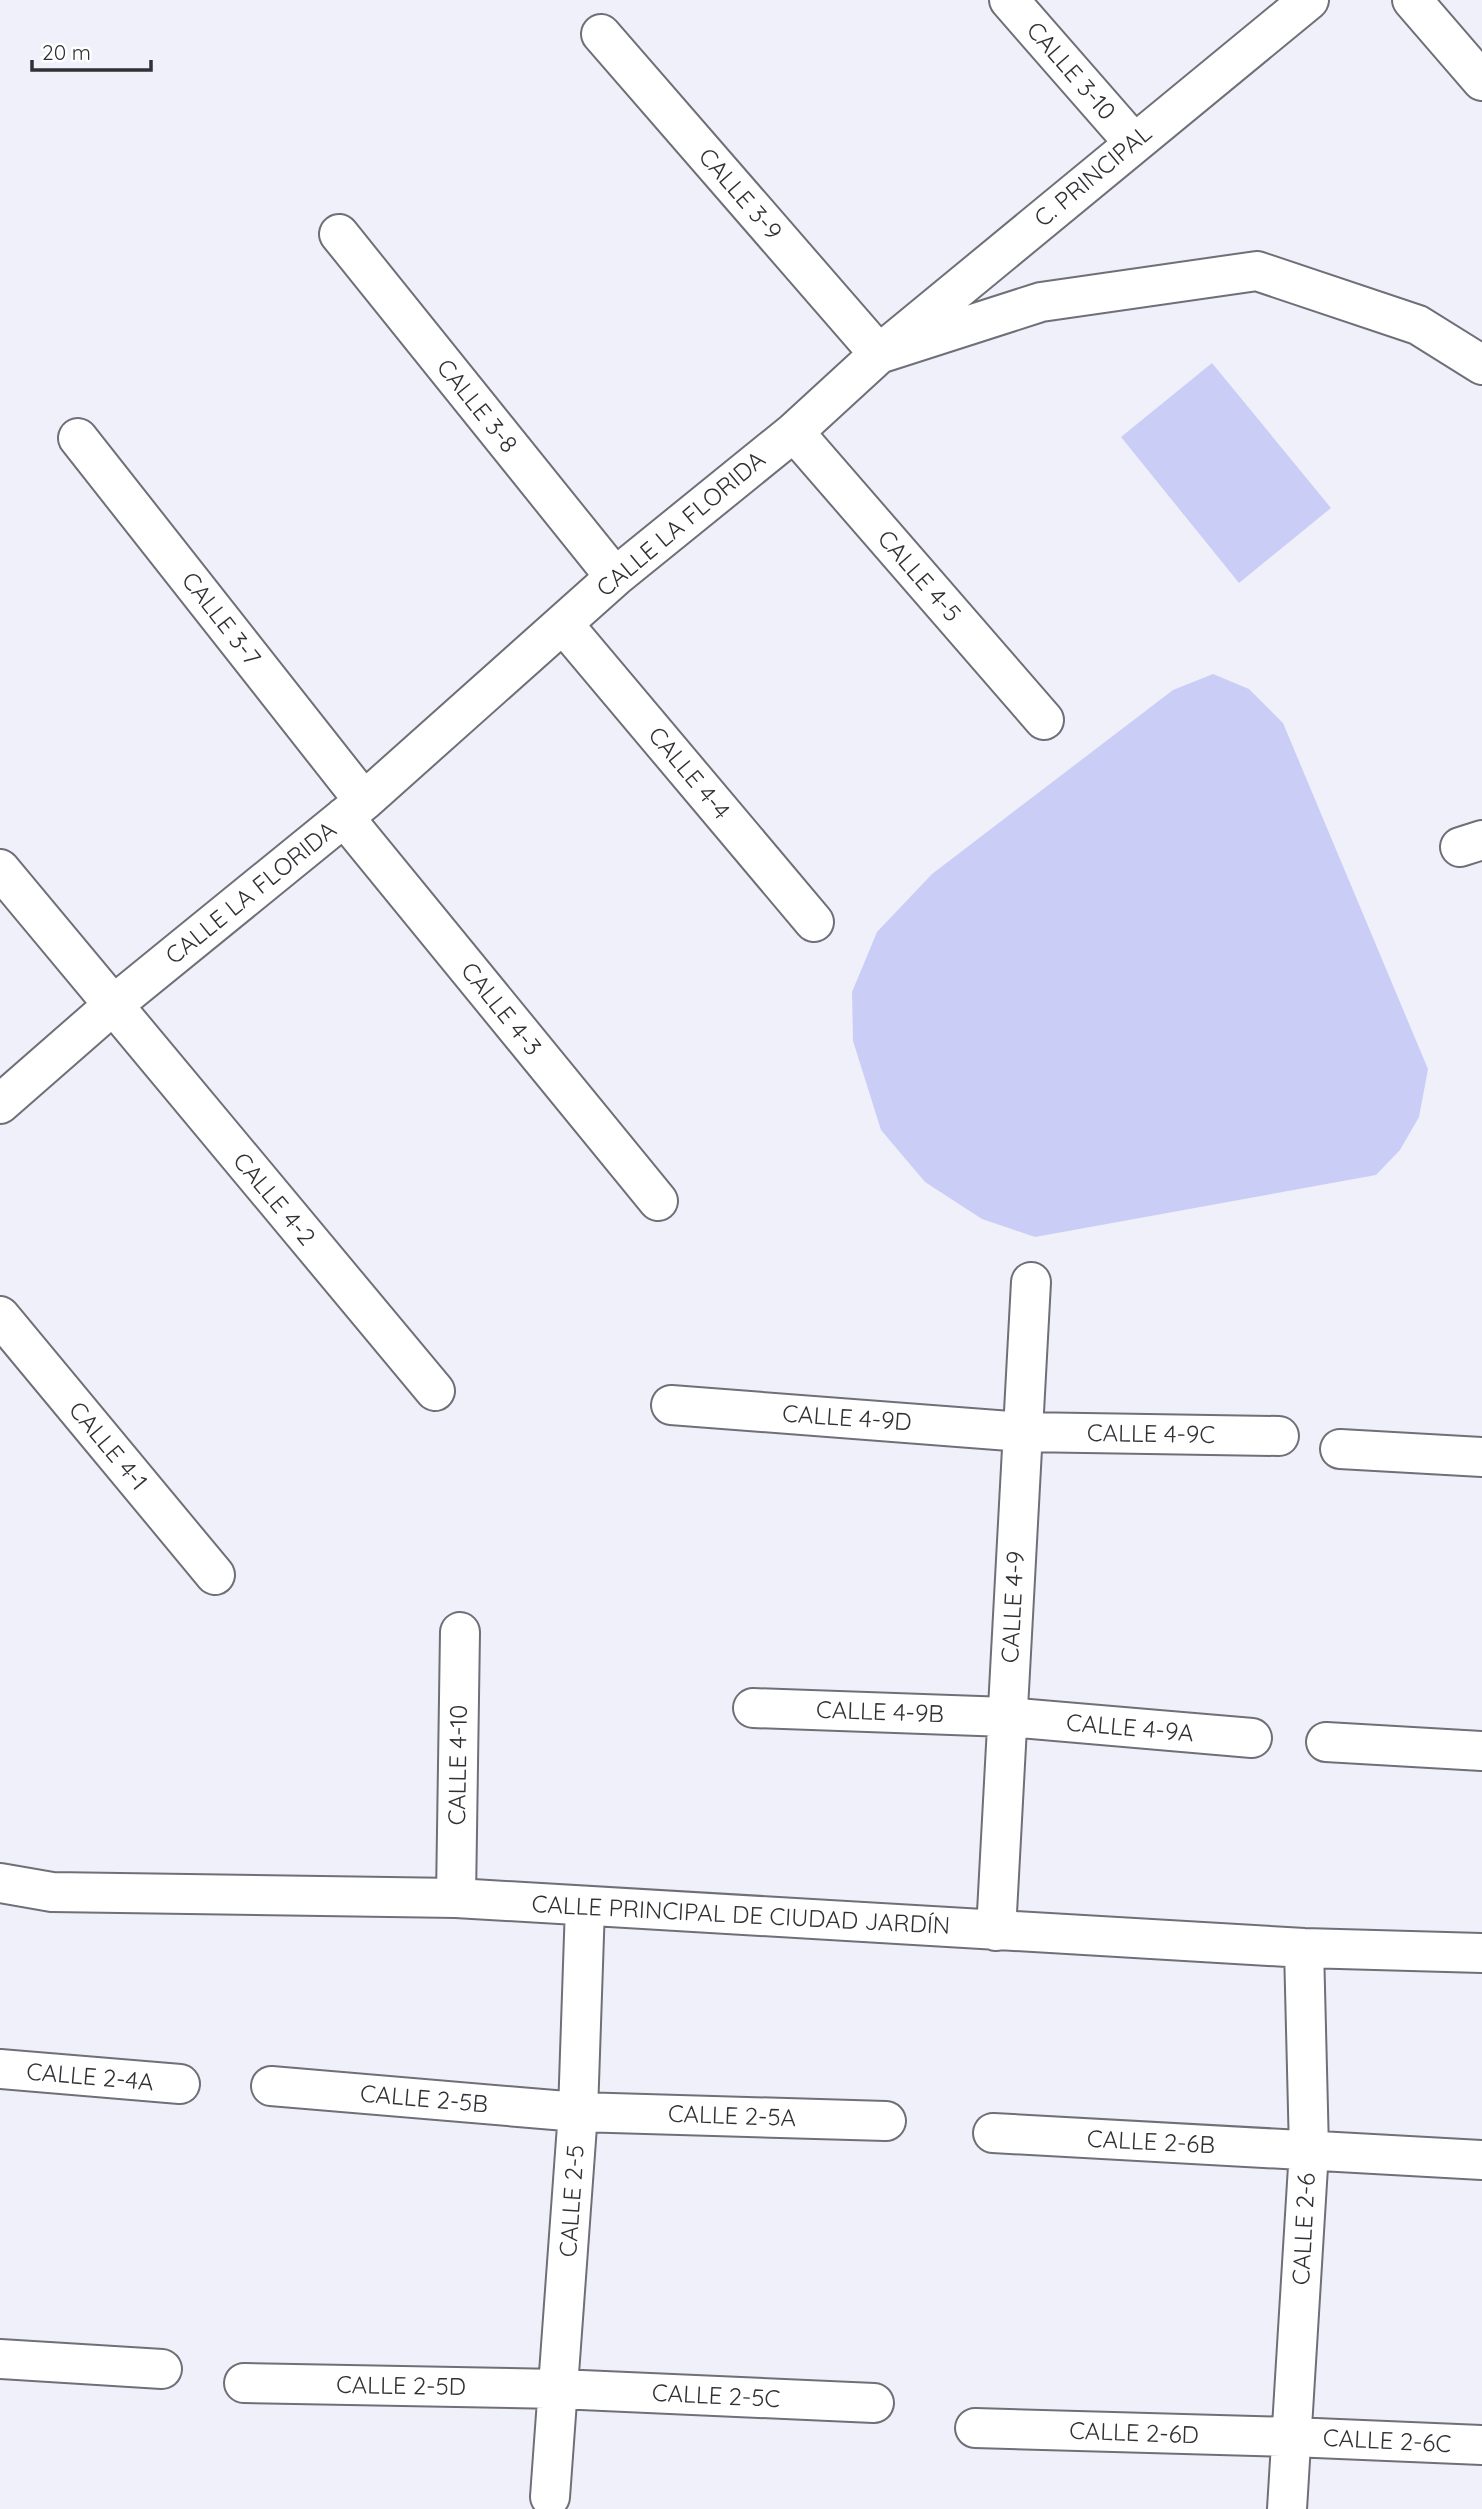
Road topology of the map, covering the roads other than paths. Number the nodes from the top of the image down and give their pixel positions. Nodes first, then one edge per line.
1 (1009, 0) edge
2 (1309, 0) edge
3 (1412, 0) edge
4 (601, 34) dead end
5 (1482, 81) edge
6 (1134, 143) junction
7 (339, 234) dead end
8 (879, 354) junction
9 (1482, 365) edge
10 (794, 432) junction
11 (78, 438) dead end
12 (615, 577) junction
13 (564, 625) junction
14 (1044, 720) dead end
15 (354, 809) junction
16 (0, 869) edge
17 (814, 922) dead end
18 (113, 1006) junction
19 (0, 1104) edge
20 (658, 1202) dead end
21 (1031, 1282) dead end
22 (0, 1316) edge
23 (435, 1391) dead end
24 (671, 1405) dead end
25 (1023, 1432) junction
26 (1279, 1436) dead end
27 (1340, 1449) dead end
28 (1482, 1457) edge
29 (215, 1575) dead end
30 (460, 1632) dead end
31 (753, 1708) dead end
32 (1007, 1717) junction
33 (1252, 1738) dead end
34 (1326, 1742) dead end
35 (1482, 1751) edge
36 (0, 1883) edge
37 (456, 1898) junction
38 (585, 1906) junction
39 (996, 1931) junction
40 (1304, 1948) junction
41 (1482, 1954) edge
42 (0, 2069) edge
43 (180, 2084) dead end
44 (271, 2085) dead end
45 (578, 2112) junction
46 (886, 2121) dead end
47 (993, 2133) dead end
48 (1309, 2150) junction
49 (1482, 2160) edge
50 (0, 2359) edge
51 (162, 2369) dead end
52 (244, 2384) dead end
53 (559, 2389) junction
54 (874, 2403) dead end
55 (975, 2428) dead end
56 (1292, 2437) junction
57 (1482, 2445) edge
58 (550, 2497) dead end
59 (1287, 2509) edge

1 - 6 street, CALLE 3-10
2 - 6 street, C. PRINCIPAL
3 - 5 street
4 - 8 street, CALLE 3-9
6 - 8 street, C. PRINCIPAL
7 - 12 street, CALLE 3-8
8 - 9 street, CALLE LA FLORIDA
8 - 10 street, CALLE LA FLORIDA
10 - 12 street, CALLE LA FLORIDA
10 - 14 street, CALLE 4-5
11 - 15 street, CALLE 3-7
12 - 13 street, CALLE LA FLORIDA
13 - 15 street, CALLE LA FLORIDA
13 - 17 street, CALLE 4-4
15 - 18 street, CALLE LA FLORIDA
15 - 20 street, CALLE 4-3
16 - 18 street, CALLE 4-2
18 - 19 street, CALLE LA FLORIDA
18 - 23 street, CALLE 4-2
21 - 25 street, CALLE 4-9
22 - 29 street, CALLE 4-1
24 - 25 street, CALLE 4-9D
25 - 26 street, CALLE 4-9C
25 - 32 street, CALLE 4-9
27 - 28 street
30 - 37 street, CALLE 4-10
31 - 32 street, CALLE 4-9B
32 - 33 street, CALLE 4-9A
32 - 39 street, CALLE 4-9
34 - 35 street
36 - 37 street, CALLE PRINCIPAL DE CIUDAD JARDÍN
37 - 38 street, CALLE PRINCIPAL DE CIUDAD JARDÍN
38 - 39 street, CALLE PRINCIPAL DE CIUDAD JARDÍN
38 - 45 street, CALLE 2-5
39 - 40 street, CALLE PRINCIPAL DE CIUDAD JARDÍN
40 - 41 street, CALLE PRINCIPAL DE CIUDAD JARDÍN
40 - 48 street, CALLE 2-6
42 - 43 street, CALLE 2-4A
44 - 45 street, CALLE 2-5B
45 - 46 street, CALLE 2-5A
45 - 53 street, CALLE 2-5
47 - 48 street, CALLE 2-6B
48 - 49 street, CALLE 2-6B
48 - 56 street, CALLE 2-6
50 - 51 street
52 - 53 street, CALLE 2-5D
53 - 54 street, CALLE 2-5C
53 - 58 street, CALLE 2-5
55 - 56 street, CALLE 2-6D
56 - 57 street, CALLE 2-6C
56 - 59 street, CALLE 2-6

